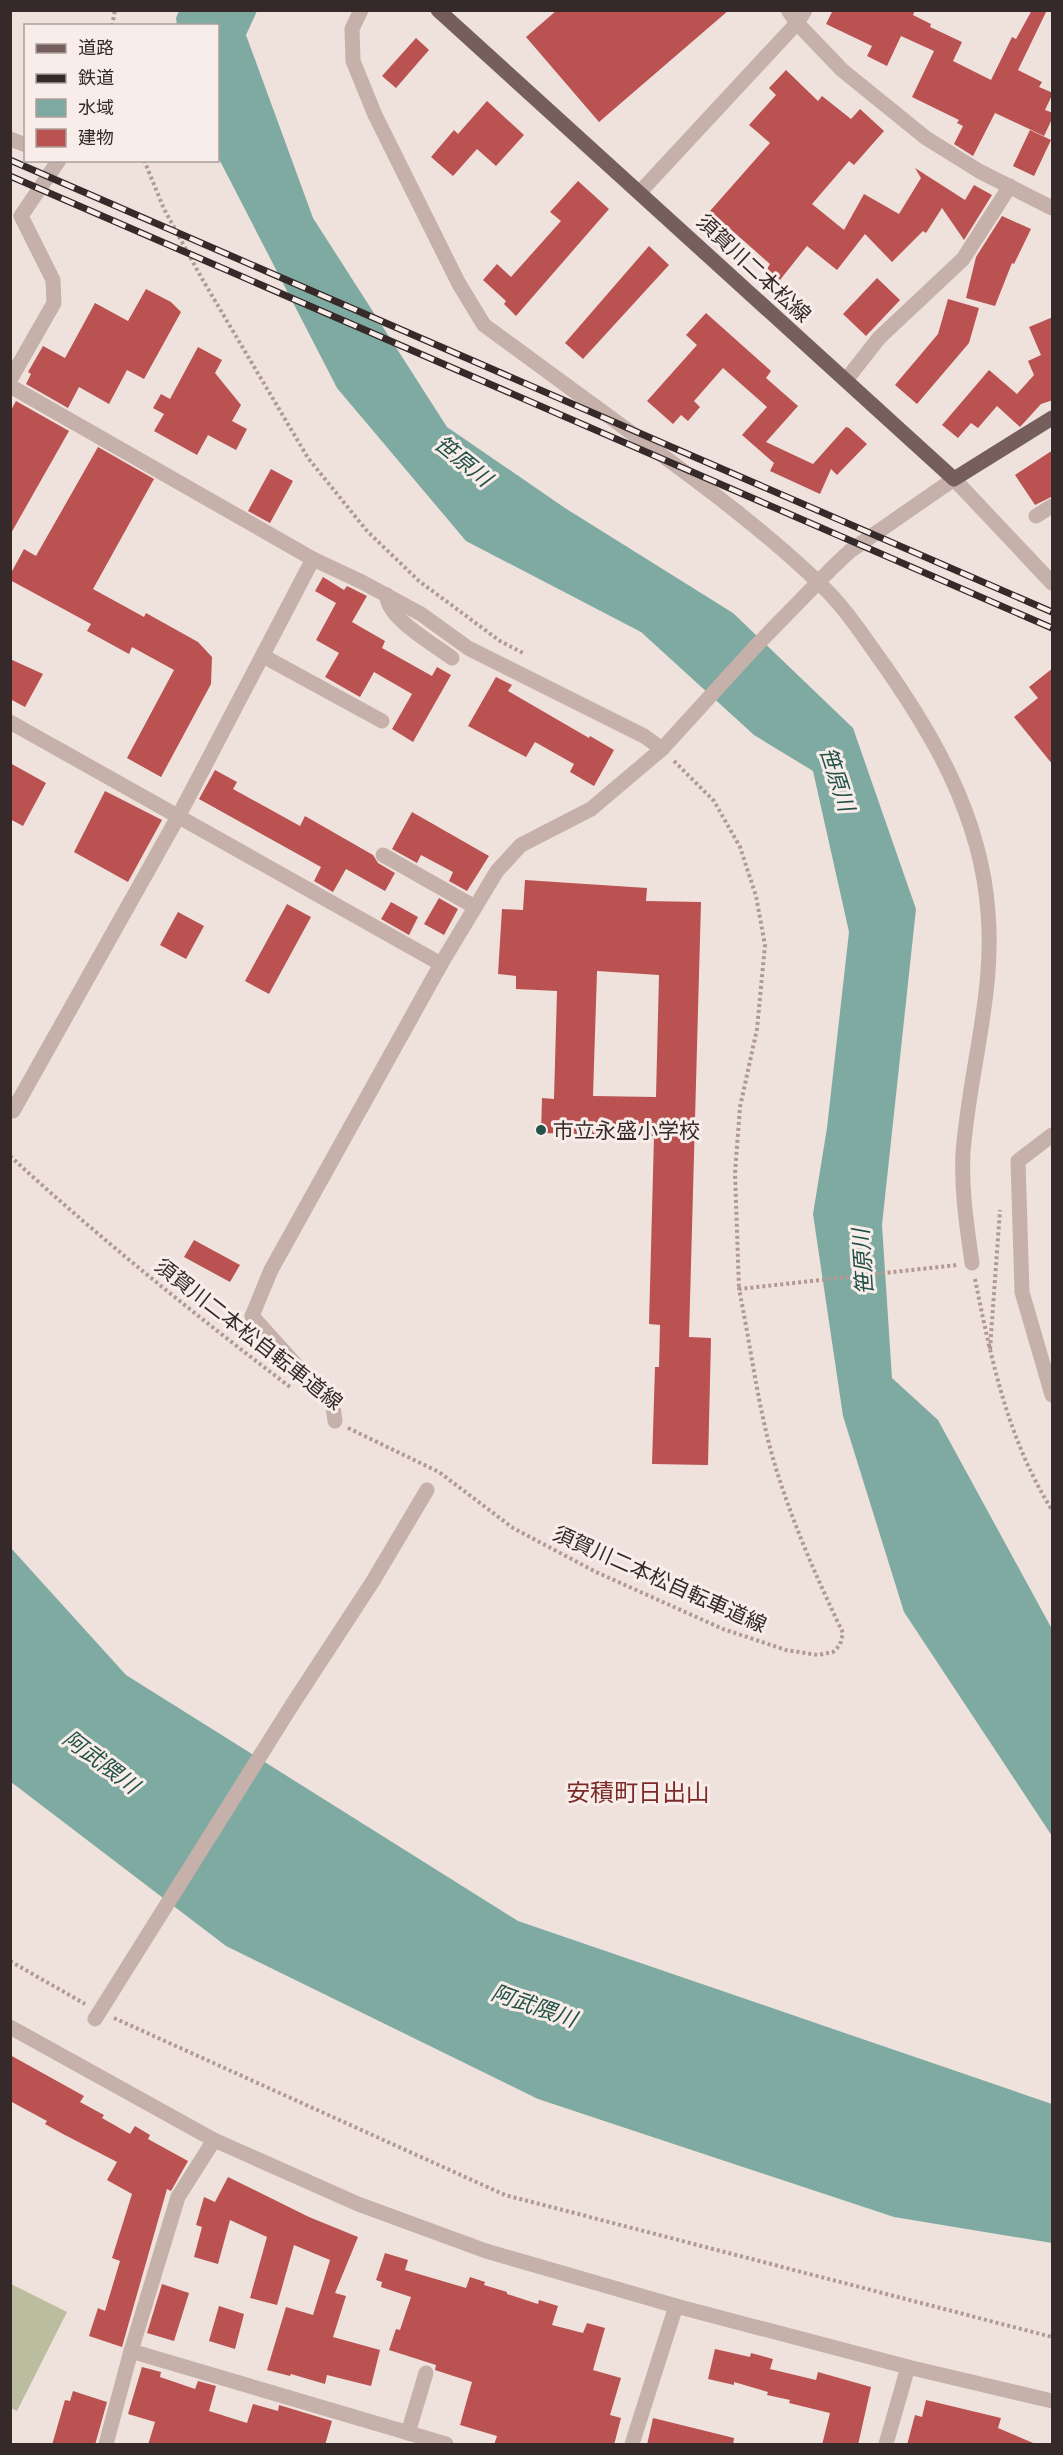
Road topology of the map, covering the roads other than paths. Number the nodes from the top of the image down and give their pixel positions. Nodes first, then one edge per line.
1 (361, 10) edge
2 (438, 10) edge
3 (797, 15) edge
4 (10, 138) edge
5 (24, 144) edge
6 (58, 162) edge
7 (1010, 186) junction
8 (640, 192) junction
9 (1053, 208) edge
10 (10, 380) edge
11 (846, 380) junction
12 (10, 386) edge
13 (1053, 418) edge
14 (954, 479) junction
15 (1053, 506) edge
16 (1036, 516) dead end
17 (313, 560) junction
18 (1053, 583) edge
19 (814, 587) junction
20 (387, 595) junction
21 (262, 656) junction
22 (452, 658) dead end
23 (382, 721) dead end
24 (10, 722) edge
25 (666, 744) junction
26 (178, 817) junction
27 (383, 855) dead end
28 (475, 907) junction
29 (441, 964) junction
30 (13, 1111) dead end
31 (1053, 1135) edge
32 (967, 1264) road end
33 (1053, 1395) edge
34 (335, 1421) road end
35 (427, 1490) dead end
36 (98, 2014) road end
37 (11, 2028) edge
38 (214, 2140) junction
39 (676, 2306) junction
40 (131, 2351) junction
41 (908, 2367) junction
42 (426, 2373) dead end
43 (1053, 2401) edge
44 (408, 2433) junction
45 (106, 2445) edge
46 (446, 2445) edge
47 (632, 2445) edge
48 (885, 2445) edge

1 - 19 street
2 - 8 main road, 須賀川二本松線
3 - 7 street
3 - 8 street
4 - 5 street
6 - 10 street
7 - 9 street
7 - 11 street
8 - 11 main road, 須賀川二本松線
11 - 14 main road, 須賀川二本松線
12 - 17 street
13 - 14 main road
14 - 18 street
14 - 19 street
15 - 16 street
17 - 20 street
17 - 21 street
19 - 25 street
19 - 32 street
20 - 22 street
20 - 25 street
21 - 23 street
21 - 26 street
24 - 26 street
25 - 28 street
26 - 29 street
26 - 30 street
27 - 28 street
28 - 29 street
29 - 34 street
31 - 33 street
35 - 36 street, bridge
37 - 38 street
38 - 39 street
38 - 40 street
39 - 41 street
39 - 47 street
40 - 44 street
40 - 45 street
41 - 43 street
41 - 48 street
42 - 44 street
44 - 46 street

